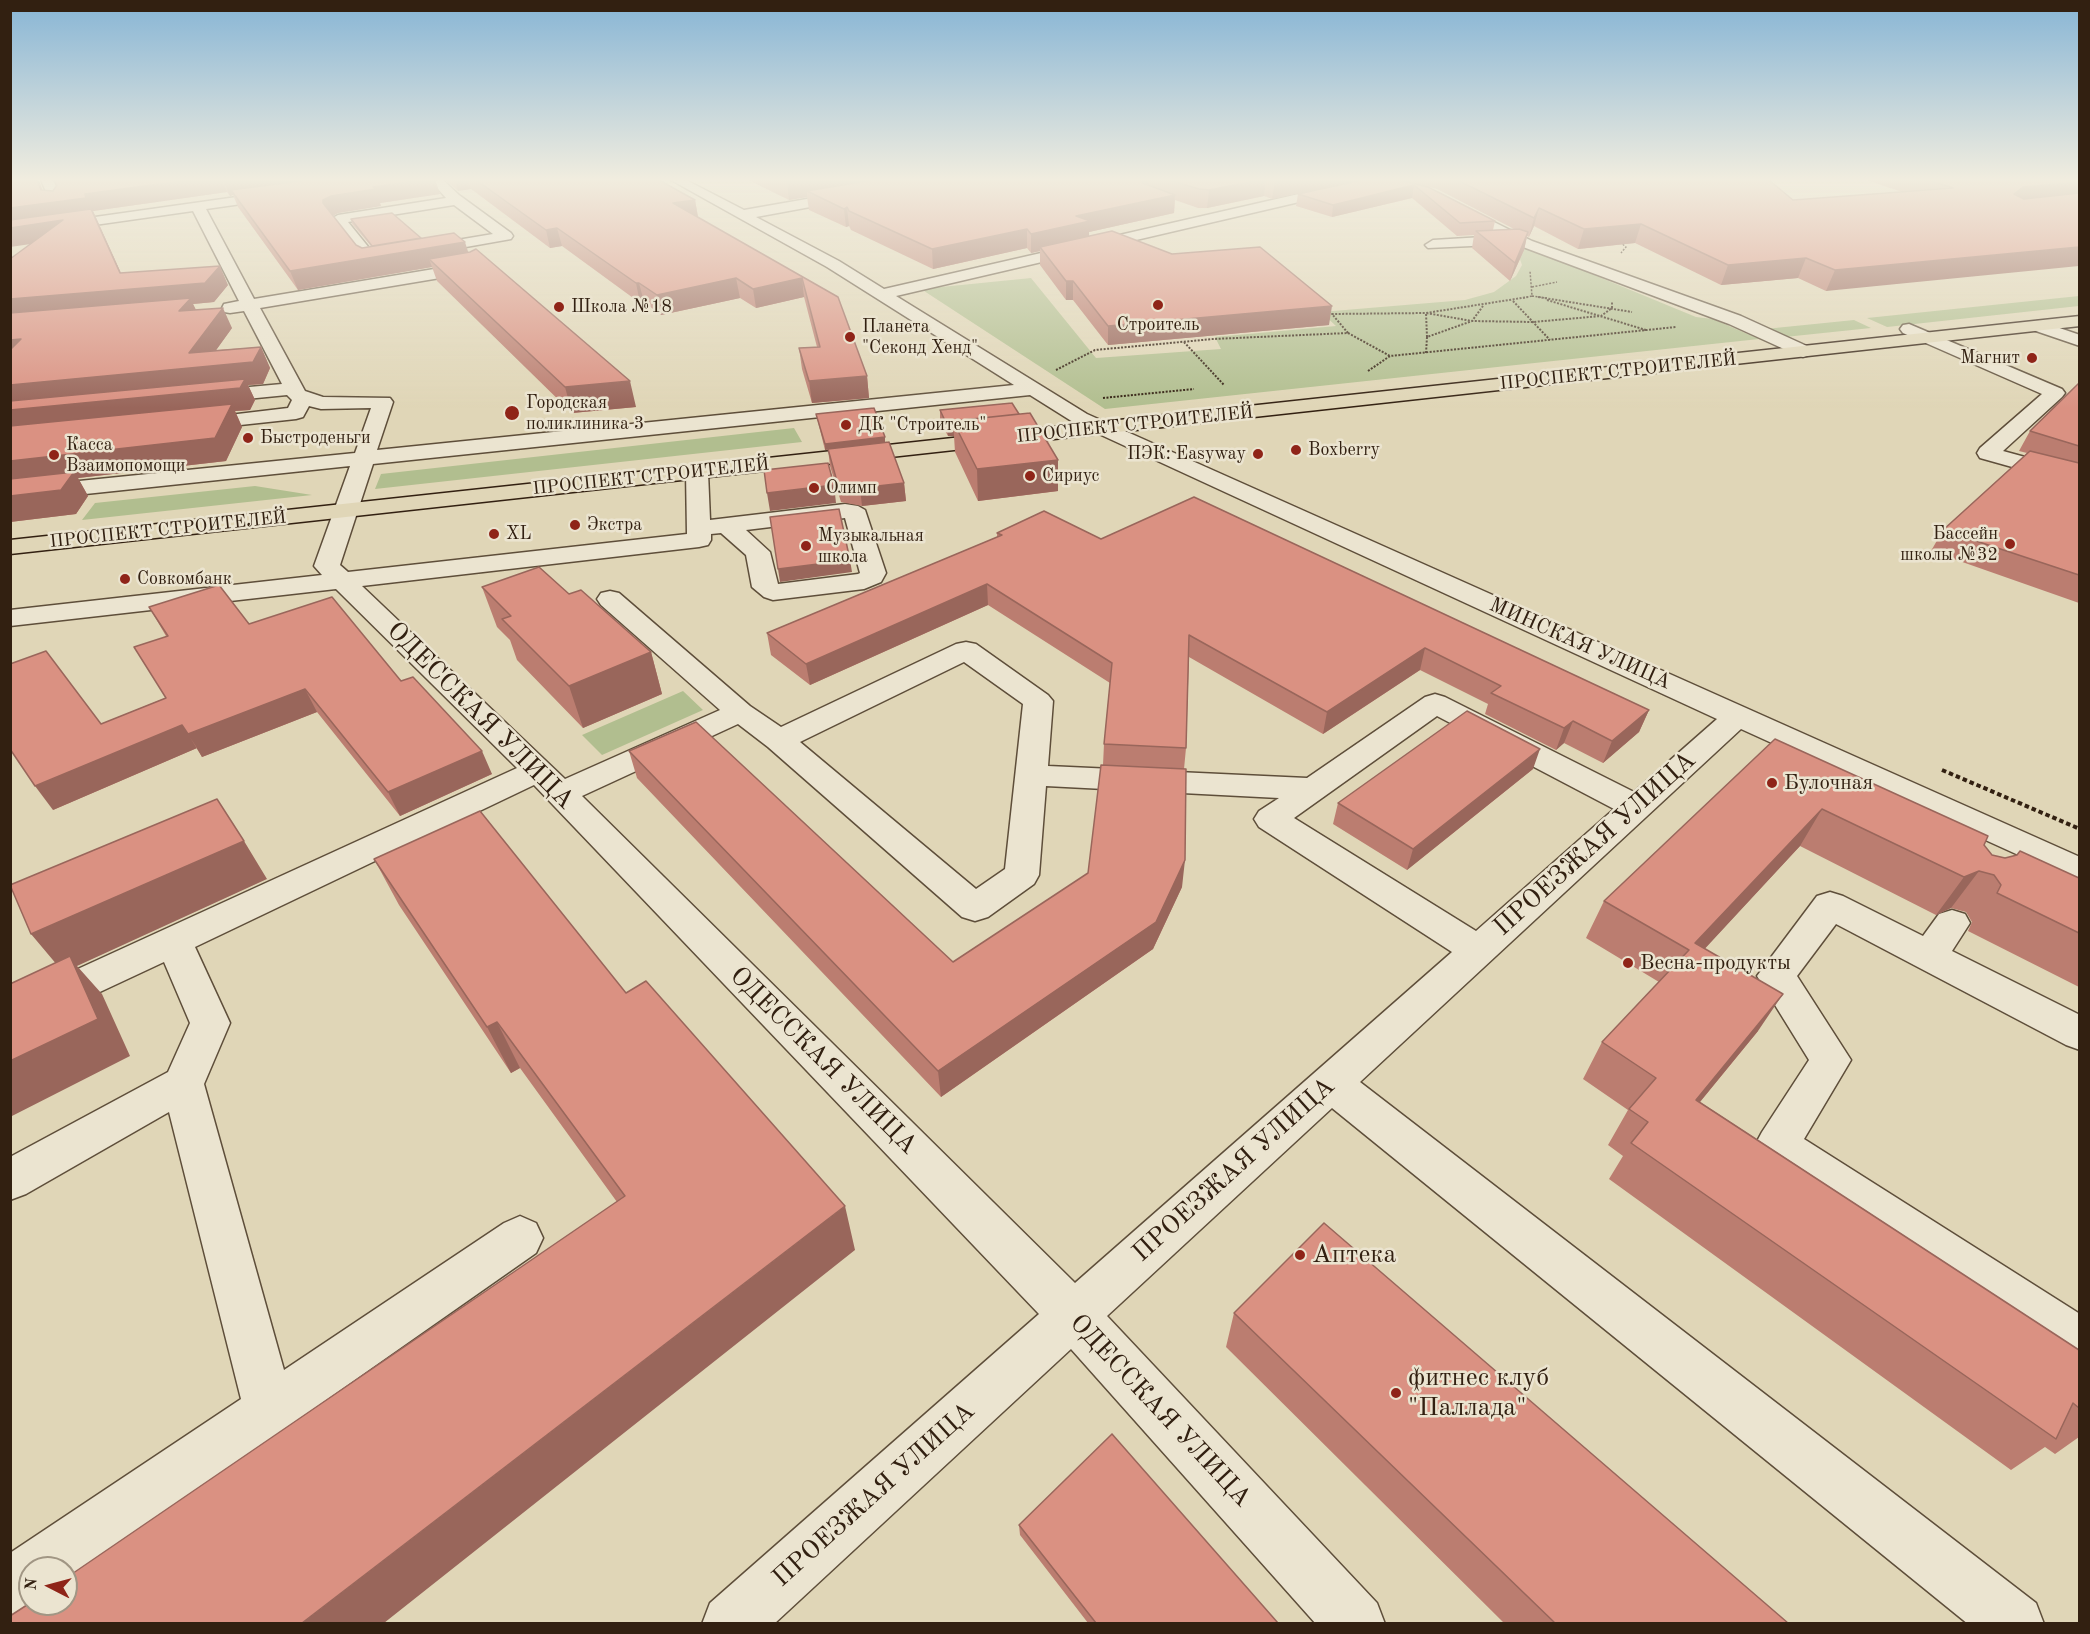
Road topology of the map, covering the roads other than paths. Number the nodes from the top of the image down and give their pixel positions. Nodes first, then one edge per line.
1 (224, 256) edge
2 (368, 256) edge
3 (386, 256) edge
4 (819, 256) edge
5 (1044, 256) edge
6 (1560, 256) edge
7 (476, 267) edge
8 (882, 294) junction
9 (250, 306) junction
10 (215, 309) edge
11 (2079, 311) edge
12 (2079, 321) edge
13 (2039, 326) junction
14 (1909, 329) junction
15 (1928, 338) junction
16 (2079, 341) edge
17 (1785, 342) junction
18 (1803, 351) junction
19 (1041, 382) junction
20 (299, 393) junction
21 (188, 399) edge
22 (1091, 423) junction
23 (177, 425) edge
24 (697, 472) junction
25 (2079, 479) edge
26 (352, 488) junction
27 (10, 491) edge
28 (45, 492) junction
29 (10, 495) edge
30 (726, 525) junction
31 (699, 528) junction
32 (10, 531) edge
33 (10, 547) edge
34 (341, 580) junction
35 (610, 599) dead end
36 (10, 618) edge
37 (740, 712) junction
38 (1738, 716) junction
39 (779, 740) junction
40 (1031, 775) junction
41 (549, 783) junction
42 (1313, 789) junction
43 (1637, 807) junction
44 (2079, 871) edge
45 (1952, 923) dead end
46 (174, 941) junction
47 (1478, 950) junction
48 (1929, 956) junction
49 (10, 1018) edge
50 (2079, 1034) edge
51 (1331, 1083) junction
52 (183, 1084) junction
53 (10, 1180) edge
54 (520, 1238) dead end
55 (1073, 1315) junction
56 (2079, 1343) edge
57 (270, 1410) junction
58 (56, 1556) edge
59 (731, 1623) edge
60 (1356, 1623) edge
61 (2015, 1623) edge

1 - 9 street
2 - 3 street
4 - 8 street, МИНСКАЯ УЛИЦА
5 - 8 street
6 - 17 street
7 - 9 street
8 - 19 street, МИНСКАЯ УЛИЦА
9 - 10 street
9 - 20 street
11 - 14 main road, ПРОСПЕКТ СТРОИТЕЛЕЙ
12 - 13 main road, ПРОСПЕКТ СТРОИТЕЛЕЙ
13 - 15 main road, ПРОСПЕКТ СТРОИТЕЛЕЙ
13 - 16 street
14 - 15 street
14 - 17 main road, ПРОСПЕКТ СТРОИТЕЛЕЙ
15 - 18 main road, ПРОСПЕКТ СТРОИТЕЛЕЙ
15 - 25 street
17 - 18 street
17 - 22 main road, ПРОСПЕКТ СТРОИТЕЛЕЙ
18 - 22 main road, ПРОСПЕКТ СТРОИТЕЛЕЙ
19 - 22 street, МИНСКАЯ УЛИЦА
19 - 26 street
20 - 21 street
20 - 23 street
20 - 26 street
22 - 24 main road, ПРОСПЕКТ СТРОИТЕЛЕЙ
22 - 26 main road, ПРОСПЕКТ СТРОИТЕЛЕЙ
22 - 38 street, МИНСКАЯ УЛИЦА
24 - 26 main road, ПРОСПЕКТ СТРОИТЕЛЕЙ
24 - 31 street
26 - 28 street
26 - 32 main road, ПРОСПЕКТ СТРОИТЕЛЕЙ
26 - 33 main road, ПРОСПЕКТ СТРОИТЕЛЕЙ
26 - 34 street, ОДЕССКАЯ УЛИЦА
27 - 28 street
28 - 29 street
30 - 30 street
30 - 31 street
31 - 34 street
34 - 36 street
34 - 41 street, ОДЕССКАЯ УЛИЦА
35 - 37 street
37 - 39 street
37 - 41 street
38 - 43 street, ПРОЕЗЖАЯ УЛИЦА
38 - 44 street, МИНСКАЯ УЛИЦА
39 - 40 street
39 - 40 street
40 - 42 street
41 - 46 street
41 - 55 street, ОДЕССКАЯ УЛИЦА
42 - 43 street
42 - 47 street
43 - 47 street, ПРОЕЗЖАЯ УЛИЦА
45 - 48 street
46 - 49 street
46 - 52 street
47 - 51 street, ПРОЕЗЖАЯ УЛИЦА
48 - 50 street
48 - 56 street
51 - 55 street, ПРОЕЗЖАЯ УЛИЦА
51 - 61 street
52 - 53 street
52 - 57 street
54 - 57 street
55 - 59 street, ПРОЕЗЖАЯ УЛИЦА
55 - 60 street, ОДЕССКАЯ УЛИЦА
57 - 58 street

